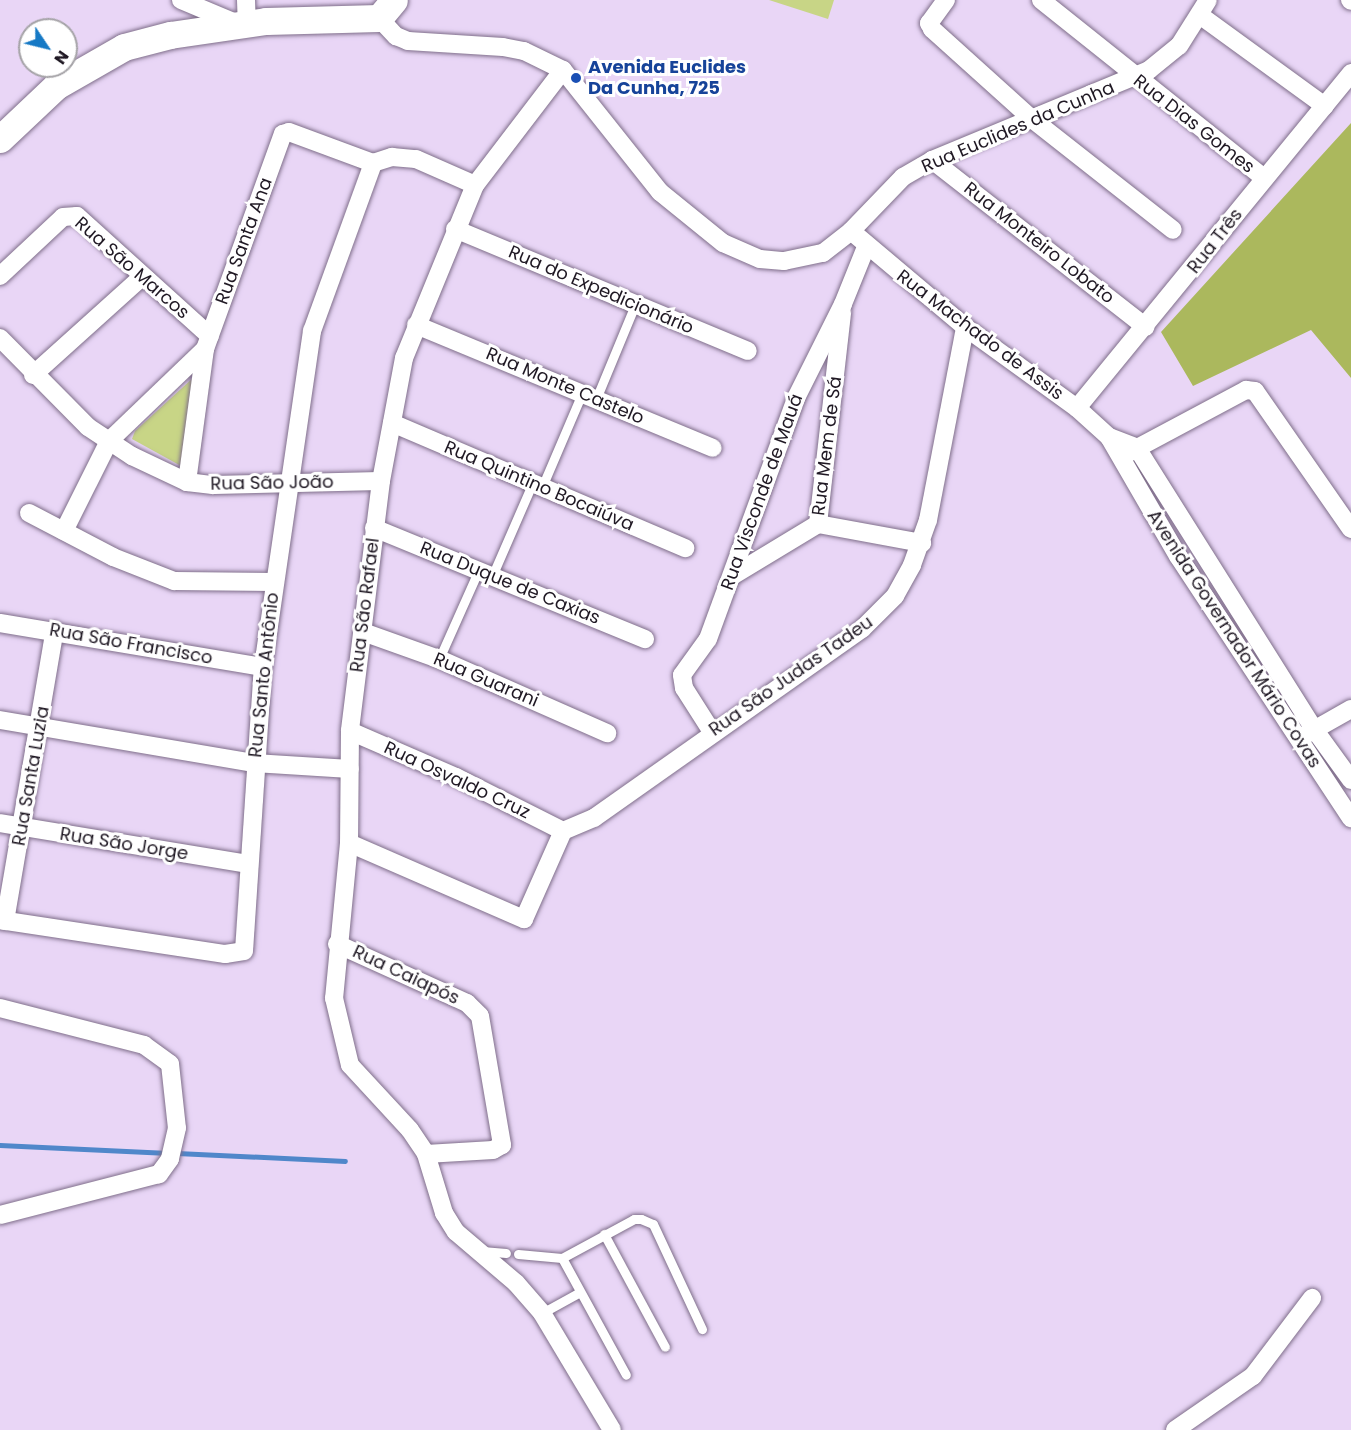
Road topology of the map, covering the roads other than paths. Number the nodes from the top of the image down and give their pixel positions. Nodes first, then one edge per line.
1 (181, 0) edge
2 (946, 0) edge
3 (1041, 0) edge
4 (1204, 8) edge
5 (387, 9) edge
6 (244, 16) edge
7 (563, 70) junction
8 (1351, 73) edge
9 (1136, 78) junction
10 (1324, 106) junction
11 (1032, 119) junction
12 (0, 139) edge
13 (932, 160) junction
14 (373, 163) junction
15 (1264, 178) junction
16 (475, 185) junction
17 (455, 229) junction
18 (1173, 230) dead end
19 (851, 231) junction
20 (866, 247) junction
21 (0, 276) edge
22 (142, 277) junction
23 (843, 304) junction
24 (635, 305) junction
25 (416, 325) junction
26 (964, 327) junction
27 (1146, 327) junction
28 (0, 338) edge
29 (207, 343) junction
30 (748, 351) dead end
31 (33, 375) junction
32 (589, 396) junction
33 (1077, 408) junction
34 (392, 423) junction
35 (1109, 437) junction
36 (109, 441) junction
37 (713, 448) dead end
38 (1137, 448) junction
39 (1119, 459) junction
40 (381, 481) junction
41 (187, 482) junction
42 (289, 482) junction
43 (538, 484) junction
44 (28, 513) dead end
45 (818, 524) junction
46 (374, 528) junction
47 (1351, 530) edge
48 (64, 531) junction
49 (922, 543) junction
50 (685, 548) dead end
51 (486, 571) junction
52 (732, 576) junction
53 (274, 582) junction
54 (1227, 591) junction
55 (1209, 603) junction
56 (0, 623) edge
57 (55, 630) junction
58 (363, 632) junction
59 (645, 639) dead end
60 (439, 659) junction
61 (262, 667) junction
62 (1351, 709) edge
63 (0, 720) edge
64 (41, 726) junction
65 (1314, 729) junction
66 (350, 731) junction
67 (712, 732) junction
68 (607, 733) dead end
69 (1296, 740) junction
70 (254, 764) junction
71 (350, 769) junction
72 (1351, 780) edge
73 (1351, 818) edge
74 (0, 823) edge
75 (22, 827) junction
76 (563, 831) junction
77 (349, 843) junction
78 (248, 864) junction
79 (2, 921) edge
80 (337, 944) junction
81 (0, 1008) edge
82 (426, 1154) junction
83 (0, 1215) edge
84 (604, 1234) junction
85 (474, 1251) junction
86 (506, 1253) dead end
87 (518, 1254) dead end
88 (562, 1258) junction
89 (580, 1292) junction
90 (1312, 1298) dead end
91 (542, 1313) junction
92 (702, 1329) dead end
93 (664, 1347) dead end
94 (626, 1375) dead end
95 (612, 1430) edge
96 (1175, 1430) edge

1 - 6 street
2 - 11 street
3 - 9 street, Rua Dias Gomes
4 - 9 street, Rua Euclides da Cunha
4 - 10 street
5 - 6 main road
5 - 7 street, Rua Euclides da Cunha
6 - 12 main road
7 - 16 street, Rua São Rafael
7 - 19 street, Rua Euclides da Cunha
8 - 10 street, Rua Três
9 - 11 street, Rua Euclides da Cunha
9 - 15 street, Rua Dias Gomes
10 - 15 street, Rua Três
11 - 13 street, Rua Euclides da Cunha
11 - 18 street
13 - 19 street, Rua Euclides da Cunha
13 - 27 street, Rua Monteiro Lobato
14 - 16 street
14 - 29 street, Rua Santa Ana
14 - 42 street, Rua Santo Antônio
15 - 27 street, Rua Três
16 - 17 street, Rua São Rafael
17 - 24 street, Rua do Expedicionário
17 - 25 street, Rua São Rafael
19 - 20 street, Rua Machado de Assis
20 - 23 street, Rua Visconde de Mauá
20 - 26 street, Rua Machado de Assis
21 - 22 street, Rua São Marcos
22 - 29 street, Rua São Marcos
22 - 31 street
23 - 45 street, Rua Mem de Sá
23 - 52 street, Rua Visconde de Mauá
24 - 30 street, Rua do Expedicionário
24 - 32 lane
25 - 32 street, Rua Monte Castelo
25 - 34 street, Rua São Rafael
26 - 33 street, Rua Machado de Assis
26 - 49 street, Rua São Judas Tadeu
27 - 33 street, Rua Três
28 - 31 street, Rua São João
29 - 36 street, Rua Santa Ana
29 - 41 street, Rua Santa Ana
31 - 36 street, Rua São João
32 - 37 street, Rua Monte Castelo
32 - 43 lane
33 - 35 street, Rua Machado de Assis
34 - 40 street, Rua São Rafael
34 - 43 street, Rua Quintino Bocaiúva
35 - 38 street, Rua Machado de Assis
35 - 39 street, Rua Machado de Assis
36 - 41 street, Rua São João
36 - 48 street, Rua Santa Ana
38 - 39 street
38 - 47 street
38 - 54 street, Avenida Governador Mário Covas
39 - 55 street, Avenida Governador Mário Covas
40 - 42 street, Rua São João
40 - 46 street, Rua São Rafael
41 - 42 street, Rua São João
42 - 53 street, Rua Santo Antônio
43 - 50 street, Rua Quintino Bocaiúva
43 - 51 lane
44 - 48 street
45 - 49 street
45 - 52 street, Rua Mem de Sá
46 - 51 street, Rua Duque de Caxias
46 - 58 street, Rua São Rafael
48 - 53 street
49 - 67 street, Rua São Judas Tadeu
51 - 59 street, Rua Duque de Caxias
51 - 60 lane
52 - 67 street, Rua Visconde de Mauá
53 - 61 street, Rua Santo Antônio
54 - 55 street
54 - 65 street, Avenida Governador Mário Covas
55 - 69 street, Avenida Governador Mário Covas
56 - 57 street, Rua São Francisco
57 - 61 street, Rua São Francisco
57 - 64 street, Rua Santa Luzia
58 - 60 street, Rua Guarani
58 - 66 street, Rua São Rafael
60 - 68 street, Rua Guarani
61 - 70 street, Rua Santo Antônio
62 - 65 street
63 - 64 street
64 - 70 street
64 - 75 street, Rua Santa Luzia
65 - 69 street
65 - 72 street, Avenida Governador Mário Covas
66 - 71 street, Rua São Rafael
66 - 76 street, Rua Osvaldo Cruz
67 - 76 street, Rua São Judas Tadeu
69 - 73 street, Avenida Governador Mário Covas
70 - 71 street
70 - 78 street, Rua Santo Antônio
71 - 77 street, Rua São Rafael
74 - 75 street, Rua São Jorge
75 - 78 street, Rua São Jorge
75 - 79 street, Rua Santa Luzia
76 - 77 street
77 - 80 street, Rua São Rafael
78 - 79 street, Rua Santo Antônio
80 - 82 street, Rua São Rafael
80 - 82 street, Rua Caiapós
81 - 83 street
82 - 85 street, Rua São Rafael
84 - 88 lane
84 - 92 lane
84 - 93 lane
85 - 86 lane
85 - 91 street, Rua São Rafael
87 - 88 lane
88 - 89 lane
89 - 91 lane
89 - 94 lane
90 - 96 street
91 - 95 street, Rua São Rafael

